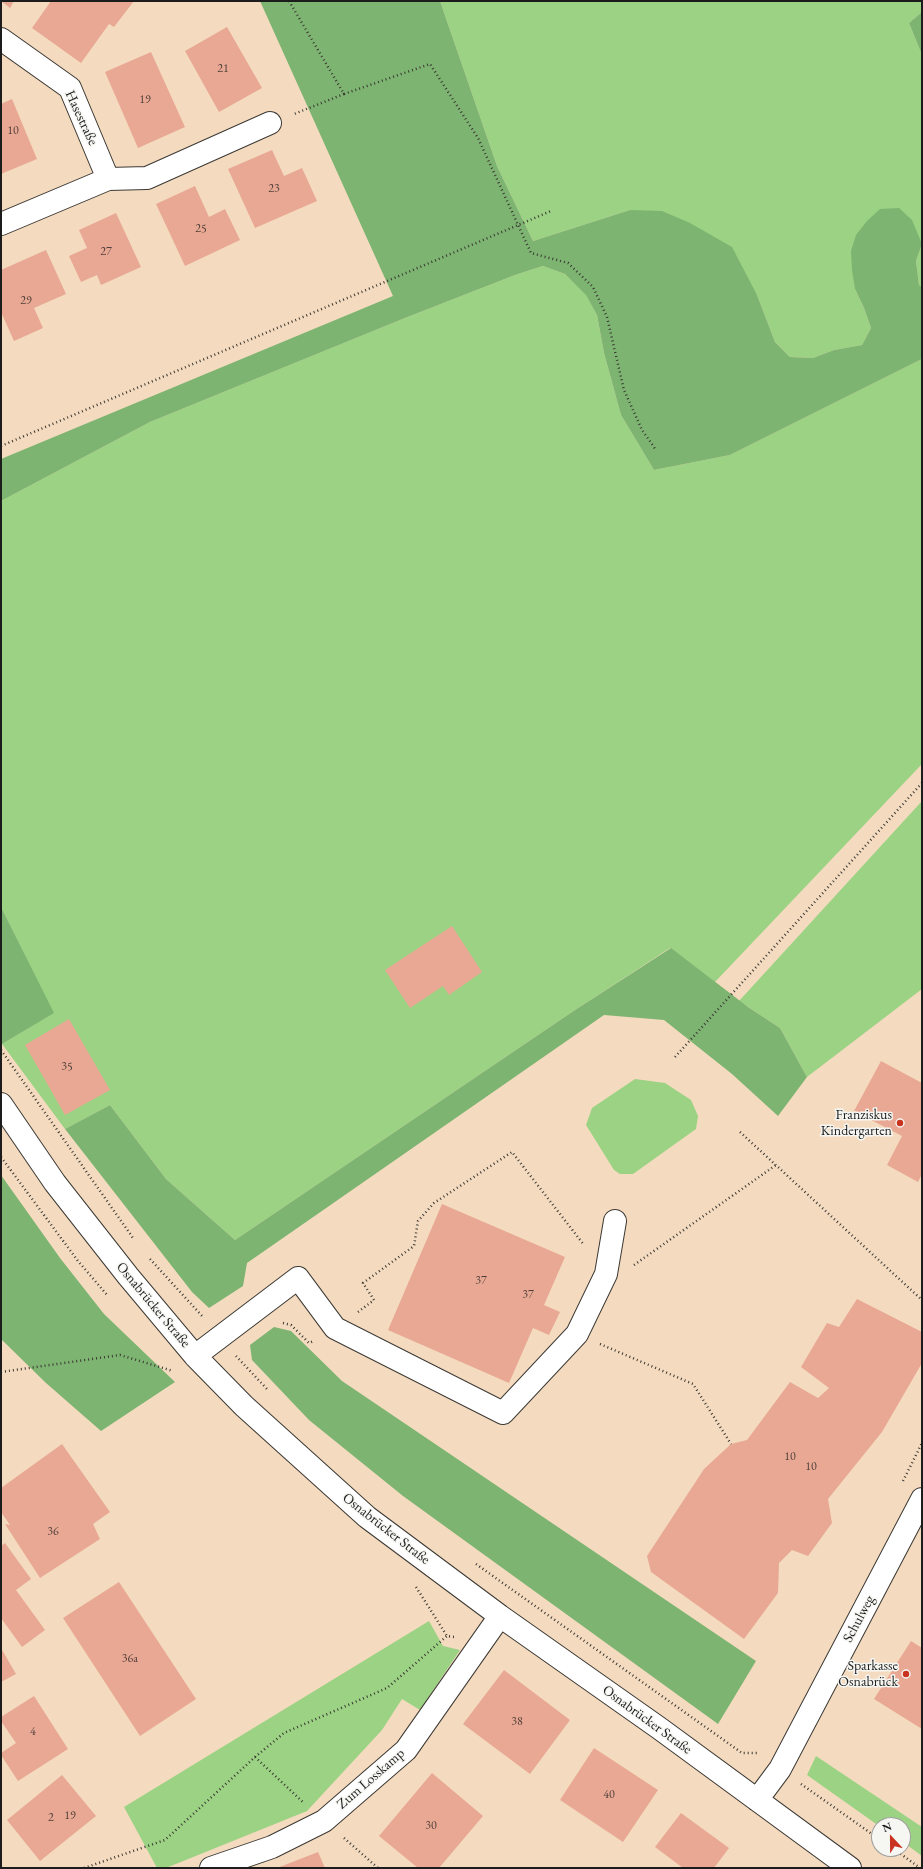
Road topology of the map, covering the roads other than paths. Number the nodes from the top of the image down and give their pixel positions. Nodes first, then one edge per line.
1 (1, 39) edge
2 (270, 123) road end
3 (108, 179) junction
4 (1, 224) edge
5 (1, 1104) edge
6 (615, 1221) dead end
7 (195, 1356) junction
8 (922, 1499) edge
9 (500, 1616) junction
10 (757, 1800) junction
11 (211, 1868) edge
12 (850, 1868) edge

1 - 3 street, Hasestraße
2 - 3 street
3 - 4 street
5 - 7 street, Osnabrücker Straße
6 - 7 street
7 - 9 street, Osnabrücker Straße
8 - 10 street, Schulweg
9 - 10 street, Osnabrücker Straße
9 - 11 street, Zum Losskamp
10 - 12 street, Osnabrücker Straße

